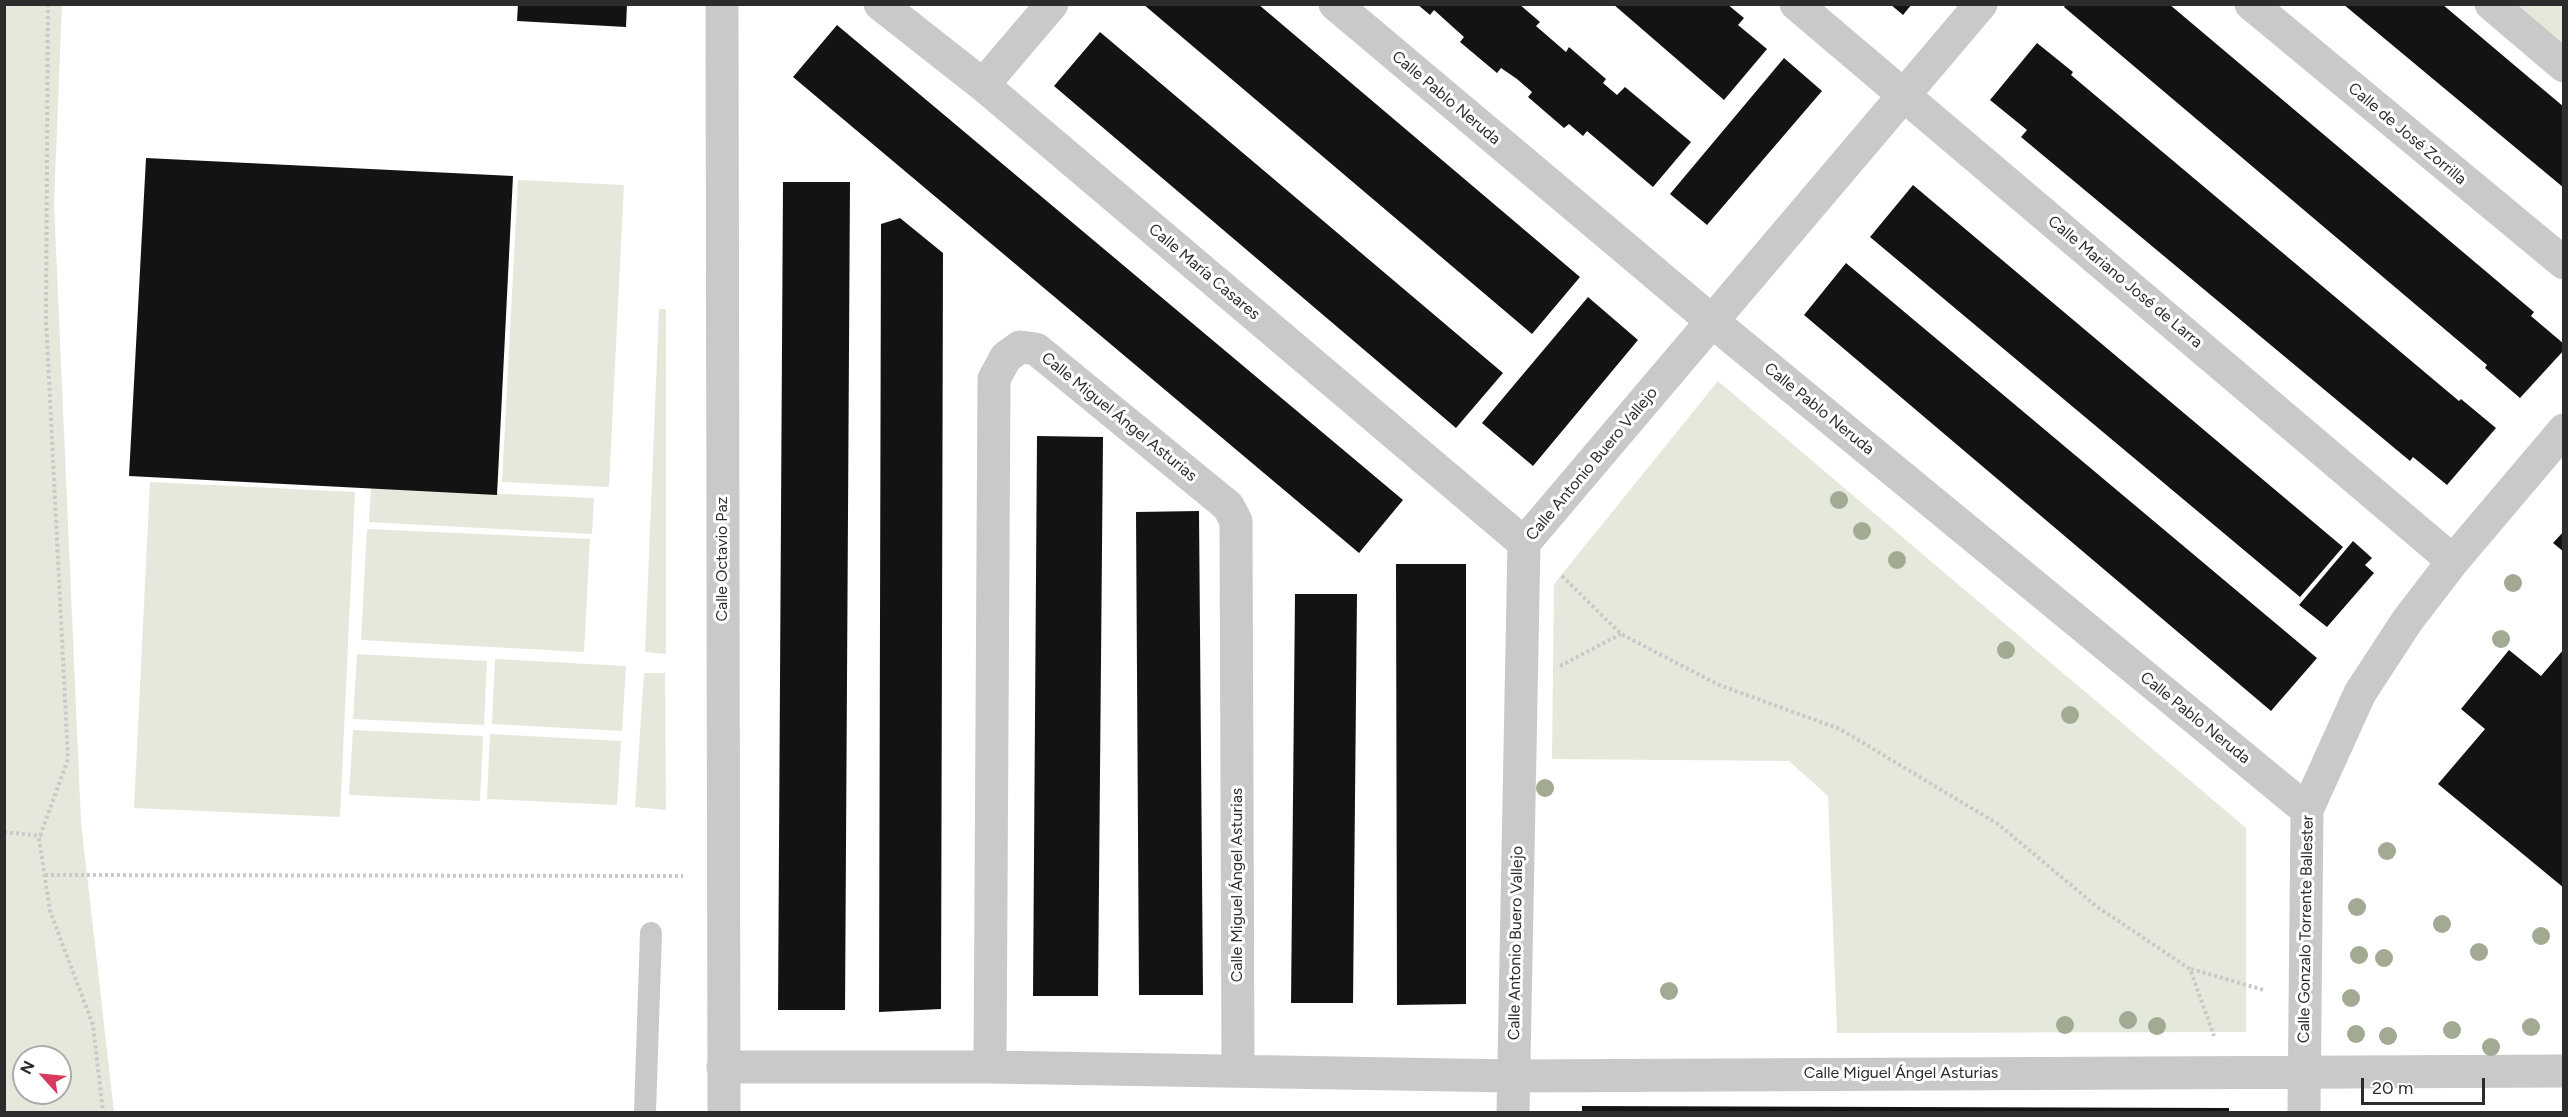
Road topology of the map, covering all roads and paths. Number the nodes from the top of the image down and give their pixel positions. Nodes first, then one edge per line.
1 (48, 4) edge
2 (722, 4) edge
3 (880, 4) edge
4 (1052, 4) edge
5 (1335, 4) edge
6 (1796, 4) edge
7 (1981, 4) edge
8 (2252, 4) edge
9 (2490, 4) edge
10 (2564, 66) edge
11 (984, 86) junction
12 (1904, 93) junction
13 (2564, 263) edge
14 (1713, 322) junction
15 (2564, 430) edge
16 (1524, 543) junction
17 (2453, 561) junction
18 (1553, 568) dead end
19 (1621, 634) junction
20 (1552, 670) dead end
21 (2307, 810) junction
22 (4, 832) edge
23 (41, 836) junction
24 (45, 875) junction
25 (683, 876) dead end
26 (651, 933) dead end
27 (2190, 969) junction
28 (2264, 990) dead end
29 (2216, 1042) dead end
30 (723, 1067) junction
31 (990, 1067) junction
32 (1238, 1071) junction
33 (2304, 1071) junction
34 (2564, 1071) edge
35 (1513, 1076) junction
36 (103, 1113) edge
37 (645, 1113) edge
38 (723, 1113) edge
39 (1513, 1113) edge
40 (2304, 1113) edge

1 - 23 path
2 - 30 street, Calle Octavio Paz
3 - 11 street, Calle María Casares
4 - 11 street
5 - 14 street, Calle Pablo Neruda
6 - 12 street, Calle Mariano José de Larra
7 - 12 street, Calle Antonio Buero Vallejo
8 - 13 street, Calle de José Zorrilla
9 - 10 street
11 - 16 street, Calle María Casares
12 - 14 street, Calle Antonio Buero Vallejo
12 - 17 street, Calle Mariano José de Larra
14 - 16 street, Calle Antonio Buero Vallejo
14 - 21 street, Calle Pablo Neruda
15 - 17 street, Calle Gonzalo Torrente Ballester
16 - 35 street, Calle Antonio Buero Vallejo
17 - 21 street, Calle Gonzalo Torrente Ballester
18 - 19 path
19 - 20 path
19 - 27 path
21 - 33 street, Calle Gonzalo Torrente Ballester
22 - 23 path
23 - 24 path
24 - 25 path
24 - 36 path
26 - 37 lane
27 - 28 path
27 - 29 path
30 - 31 street, Calle Miguel Ángel Asturias
30 - 38 street, Calle Octavio Paz
31 - 32 street, Calle Miguel Ángel Asturias
31 - 32 street, Calle Miguel Ángel Asturias
32 - 35 street, Calle Miguel Ángel Asturias
33 - 34 street, Calle Miguel Ángel Asturias
33 - 35 street, Calle Miguel Ángel Asturias
33 - 40 street, Calle Gonzalo Torrente Ballester
35 - 39 street, Calle Antonio Buero Vallejo

